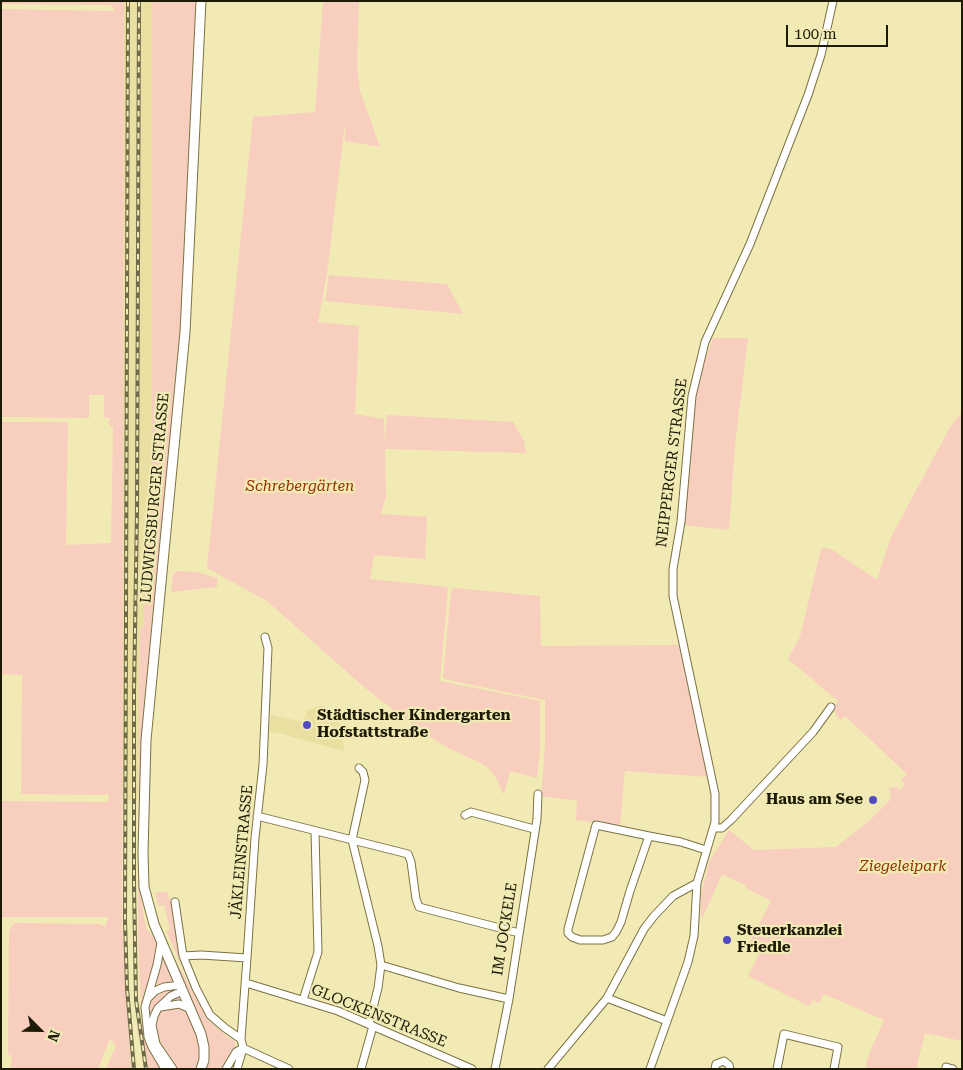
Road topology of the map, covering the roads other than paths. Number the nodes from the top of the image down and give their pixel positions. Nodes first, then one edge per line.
1 (201, 1) edge
2 (833, 1) edge
3 (265, 637) dead end
4 (831, 708) dead end
5 (359, 768) dead end
6 (538, 794) dead end
7 (465, 815) dead end
8 (257, 816) junction
9 (714, 828) junction
10 (534, 829) junction
11 (315, 831) junction
12 (648, 836) junction
13 (352, 840) junction
14 (706, 850) junction
15 (696, 883) junction
16 (175, 902) dead end
17 (519, 933) junction
18 (161, 943) junction
19 (183, 956) junction
20 (247, 958) junction
21 (381, 965) junction
22 (246, 983) junction
23 (182, 988) junction
24 (148, 998) junction
25 (607, 998) junction
26 (509, 999) junction
27 (303, 1000) junction
28 (158, 1008) junction
29 (192, 1009) junction
30 (667, 1021) junction
31 (371, 1025) junction
32 (242, 1039) junction
33 (243, 1048) junction
34 (165, 1069) edge
35 (173, 1069) edge
36 (201, 1069) edge
37 (226, 1069) edge
38 (237, 1069) edge
39 (289, 1069) edge
40 (361, 1069) edge
41 (472, 1069) edge
42 (495, 1069) edge
43 (548, 1069) edge
44 (650, 1069) edge
45 (715, 1069) edge
46 (730, 1069) edge
47 (777, 1069) edge
48 (834, 1069) edge
49 (946, 1069) edge
50 (953, 1069) edge

1 - 18 main road, LUDWIGSBURGER STRASSE
2 - 9 street, NEIPPERGER STRASSE
3 - 8 street, JÄKLEINSTRASSE
4 - 9 street
5 - 13 street
6 - 10 street, IM JOCKELE
7 - 10 street
8 - 11 street
8 - 20 street, JÄKLEINSTRASSE
9 - 14 street, NEIPPERGER STRASSE
10 - 17 street, IM JOCKELE
11 - 13 street
11 - 27 street
12 - 12 street
12 - 14 street
13 - 17 street
13 - 21 street
14 - 15 street, NEIPPERGER STRASSE
15 - 25 street
15 - 30 street, NEIPPERGER STRASSE
16 - 19 street
17 - 26 street, IM JOCKELE
18 - 23 main road, LUDWIGSBURGER STRASSE
18 - 24 street
19 - 20 street
19 - 32 street
20 - 22 street, JÄKLEINSTRASSE
21 - 26 street
21 - 31 street
22 - 27 street, GLOCKENSTRASSE
22 - 32 street, JÄKLEINSTRASSE
23 - 24 street
23 - 28 street
23 - 29 main road, LUDWIGSBURGER STRASSE
24 - 34 street
25 - 30 street
25 - 43 street
26 - 42 street, IM JOCKELE
27 - 31 street, GLOCKENSTRASSE
28 - 29 street
28 - 35 street
29 - 36 main road, LUDWIGSBURGER STRASSE
30 - 44 street, NEIPPERGER STRASSE
31 - 40 street
31 - 41 street, GLOCKENSTRASSE
32 - 33 street, JÄKLEINSTRASSE
33 - 37 street
33 - 38 street, JÄKLEINSTRASSE
33 - 39 street
45 - 46 street
47 - 48 street
49 - 50 street

